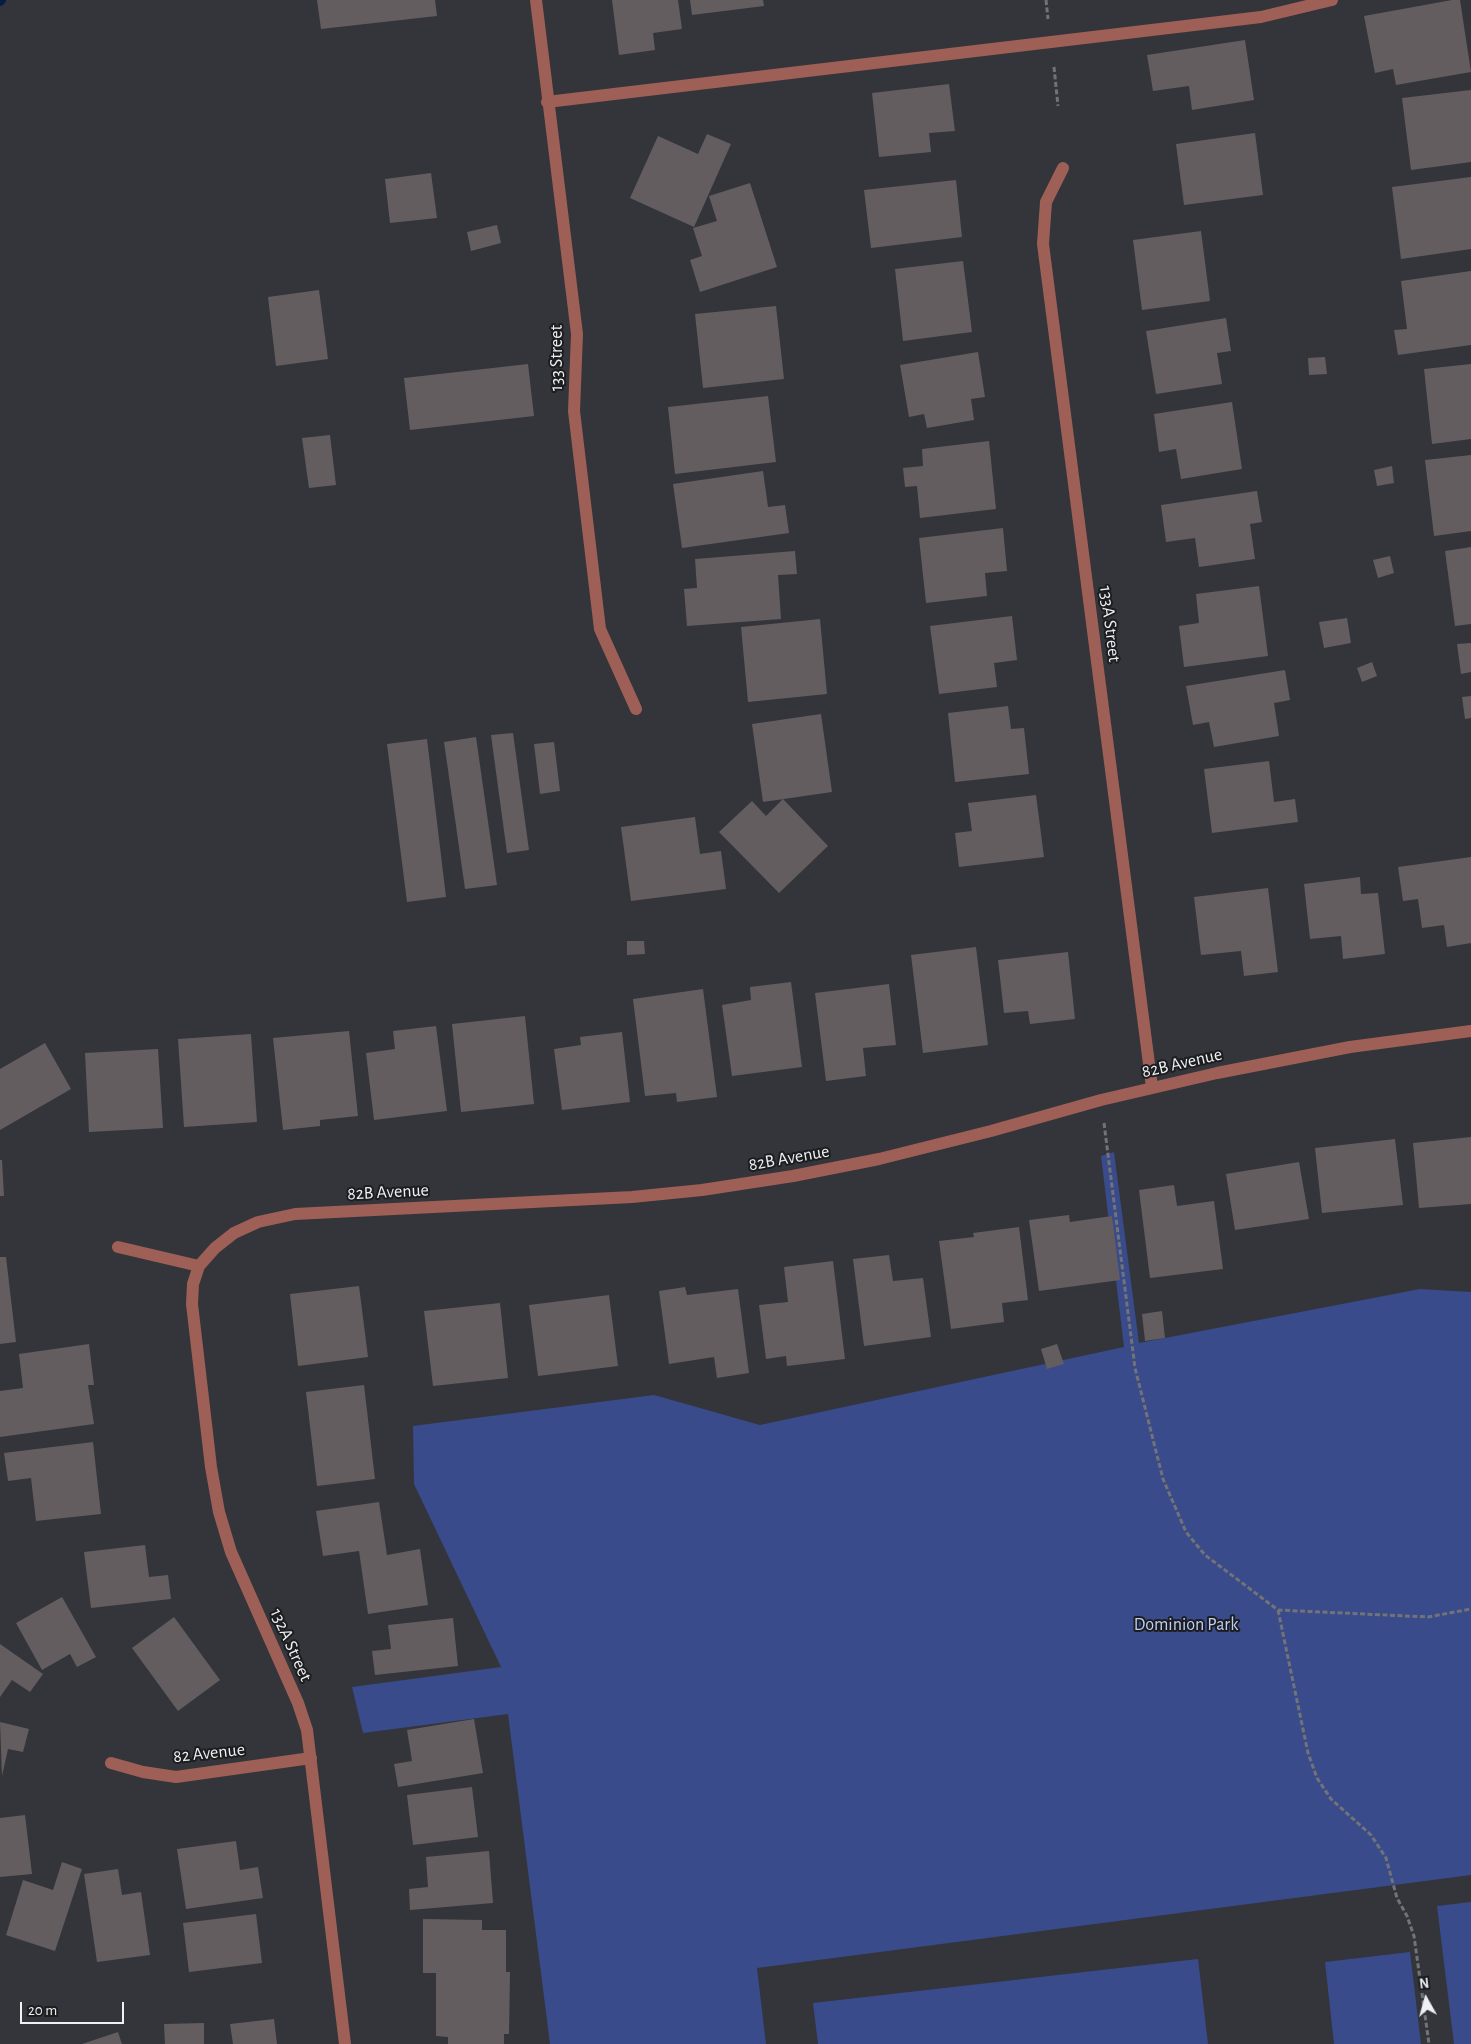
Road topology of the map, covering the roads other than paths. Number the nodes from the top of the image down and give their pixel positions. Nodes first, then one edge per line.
1 (536, 0) edge
2 (1332, 0) edge
3 (547, 102) junction
4 (1062, 168) dead end
5 (636, 709) dead end
6 (1471, 1031) edge
7 (1152, 1087) junction
8 (118, 1248) dead end
9 (199, 1266) junction
10 (311, 1758) junction
11 (111, 1763) dead end
12 (345, 2044) edge

1 - 3 street, 133 Street
2 - 3 street
3 - 5 street, 133 Street
4 - 7 street, 133A Street
6 - 7 street, 82B Avenue
7 - 9 street, 82B Avenue
8 - 9 street
9 - 10 street, 132A Street
10 - 11 street, 82 Avenue
10 - 12 street, 132A Street

